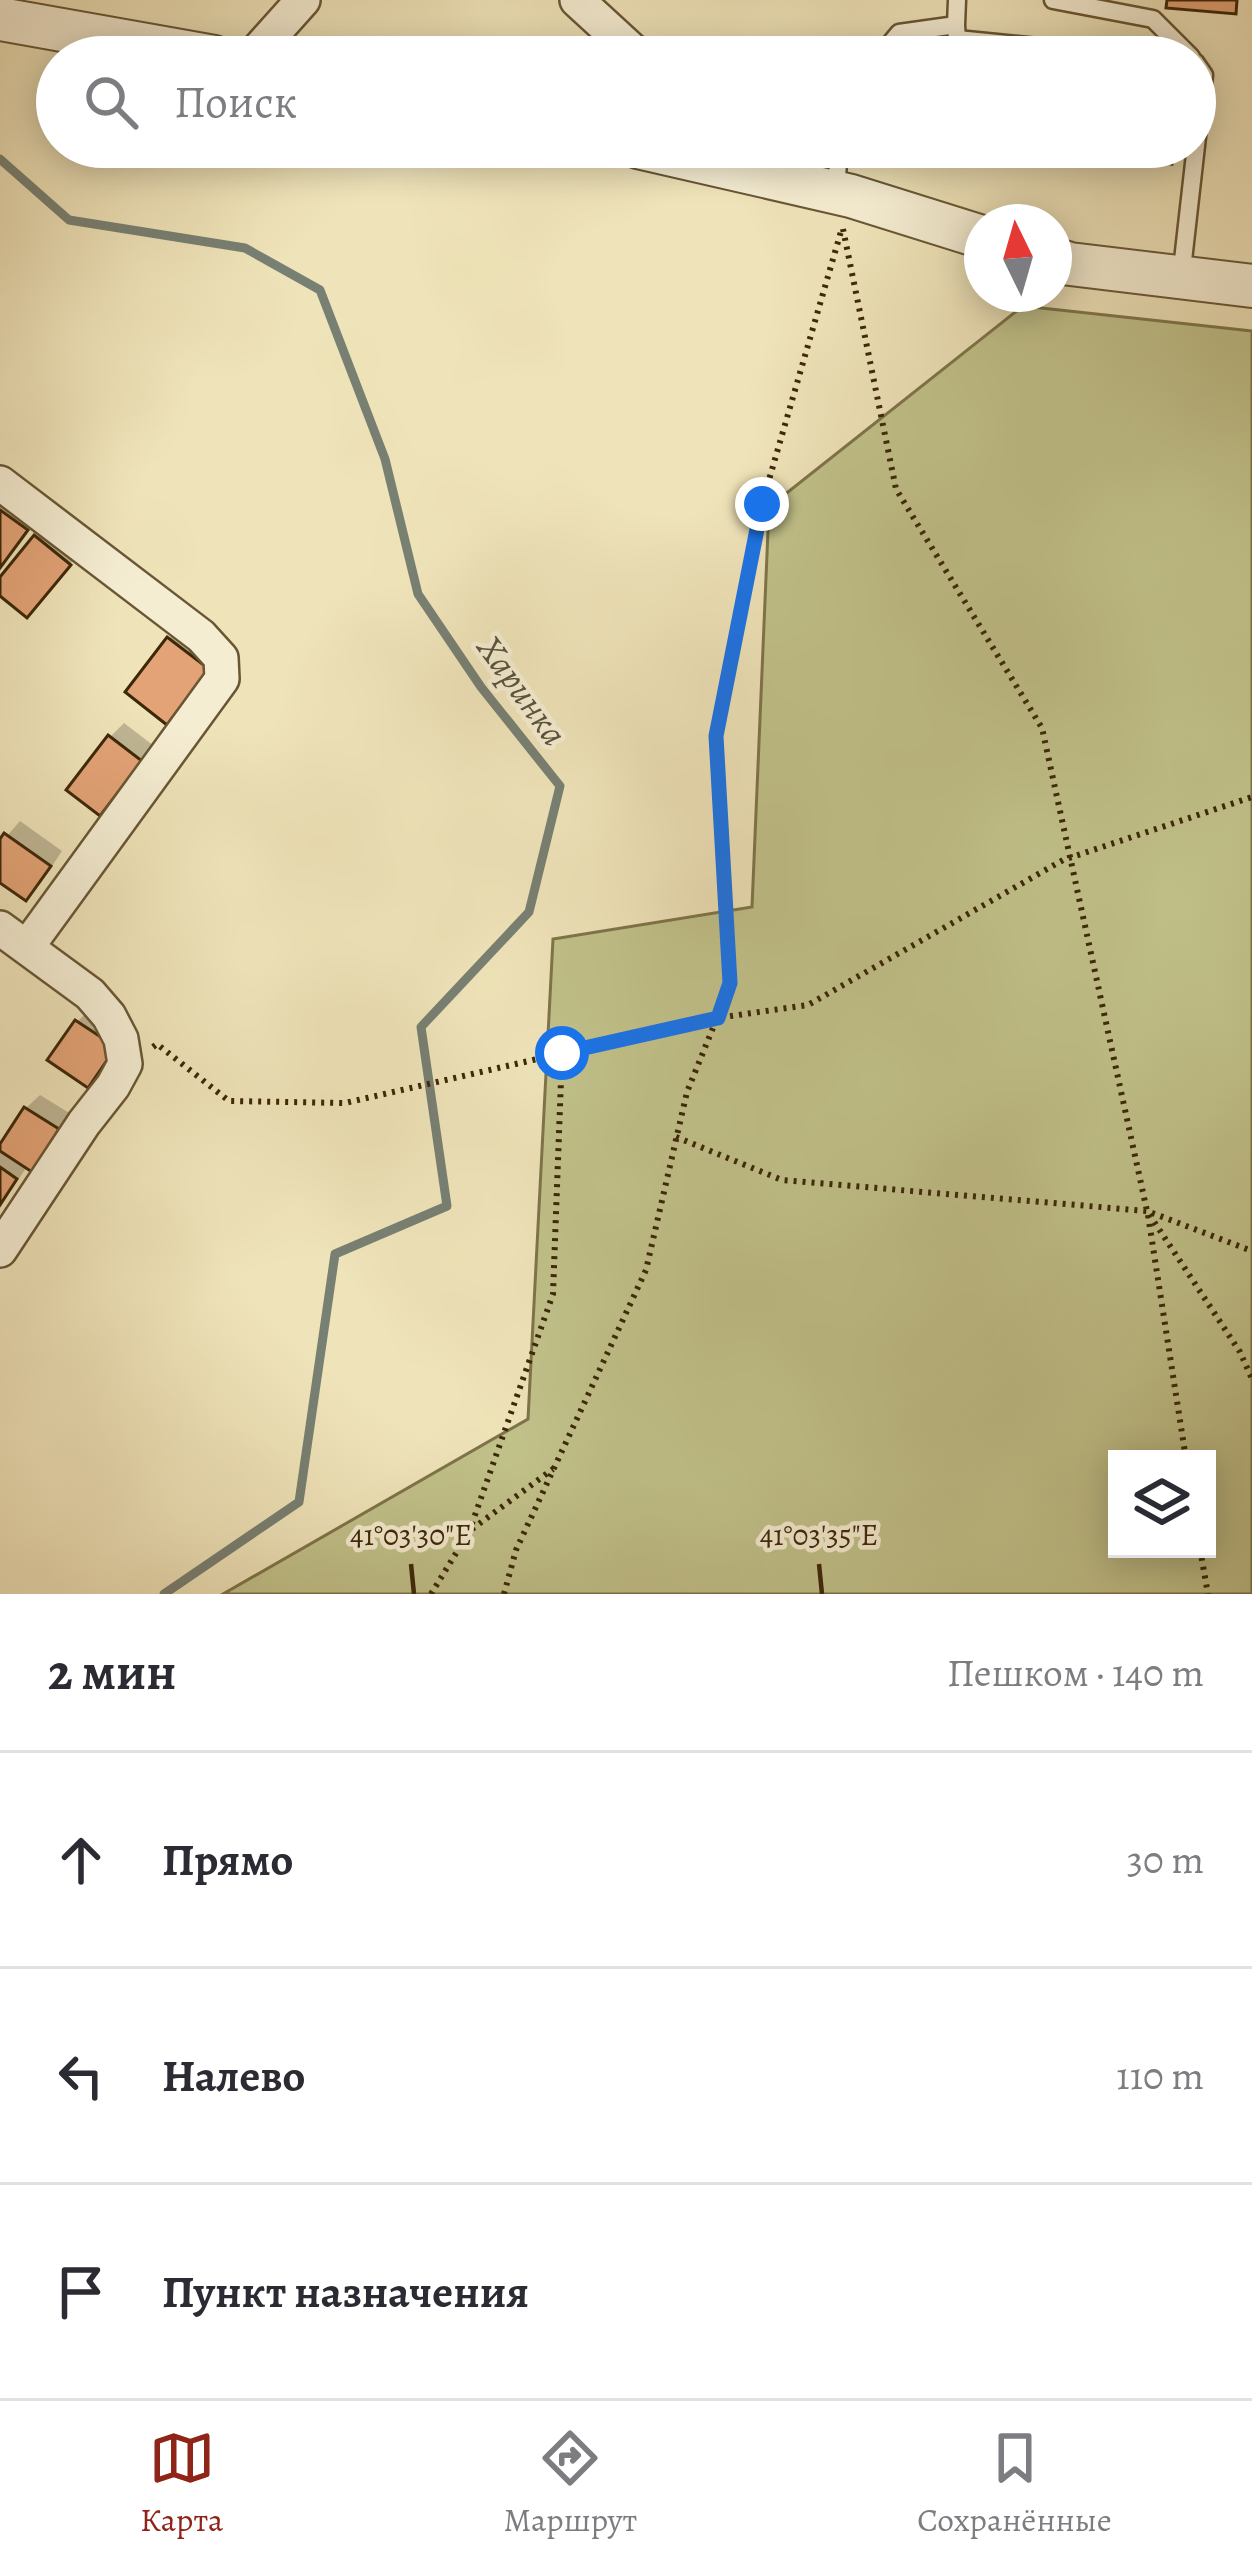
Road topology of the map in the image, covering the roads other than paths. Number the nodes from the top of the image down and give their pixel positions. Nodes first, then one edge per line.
1 (303, 0) edge
2 (577, 0) edge
3 (957, 0) edge
4 (1054, 0) edge
5 (0, 19) edge
6 (956, 25) junction
7 (96, 36) edge
8 (271, 36) edge
9 (616, 36) edge
10 (896, 36) edge
11 (957, 36) edge
12 (1170, 36) edge
13 (758, 168) edge
14 (838, 168) edge
15 (1193, 168) edge
16 (836, 192) junction
17 (964, 231) edge
18 (1072, 264) edge
19 (1181, 278) junction
20 (1252, 286) edge
21 (0, 483) edge
22 (14, 938) edge
23 (0, 1250) edge

1 - 8 street
2 - 9 street
3 - 6 lane
4 - 12 lane
5 - 7 street
6 - 10 lane
6 - 11 lane
13 - 16 street
14 - 16 lane
15 - 19 lane
16 - 17 street
18 - 19 street
19 - 20 street
21 - 22 street
22 - 23 street

